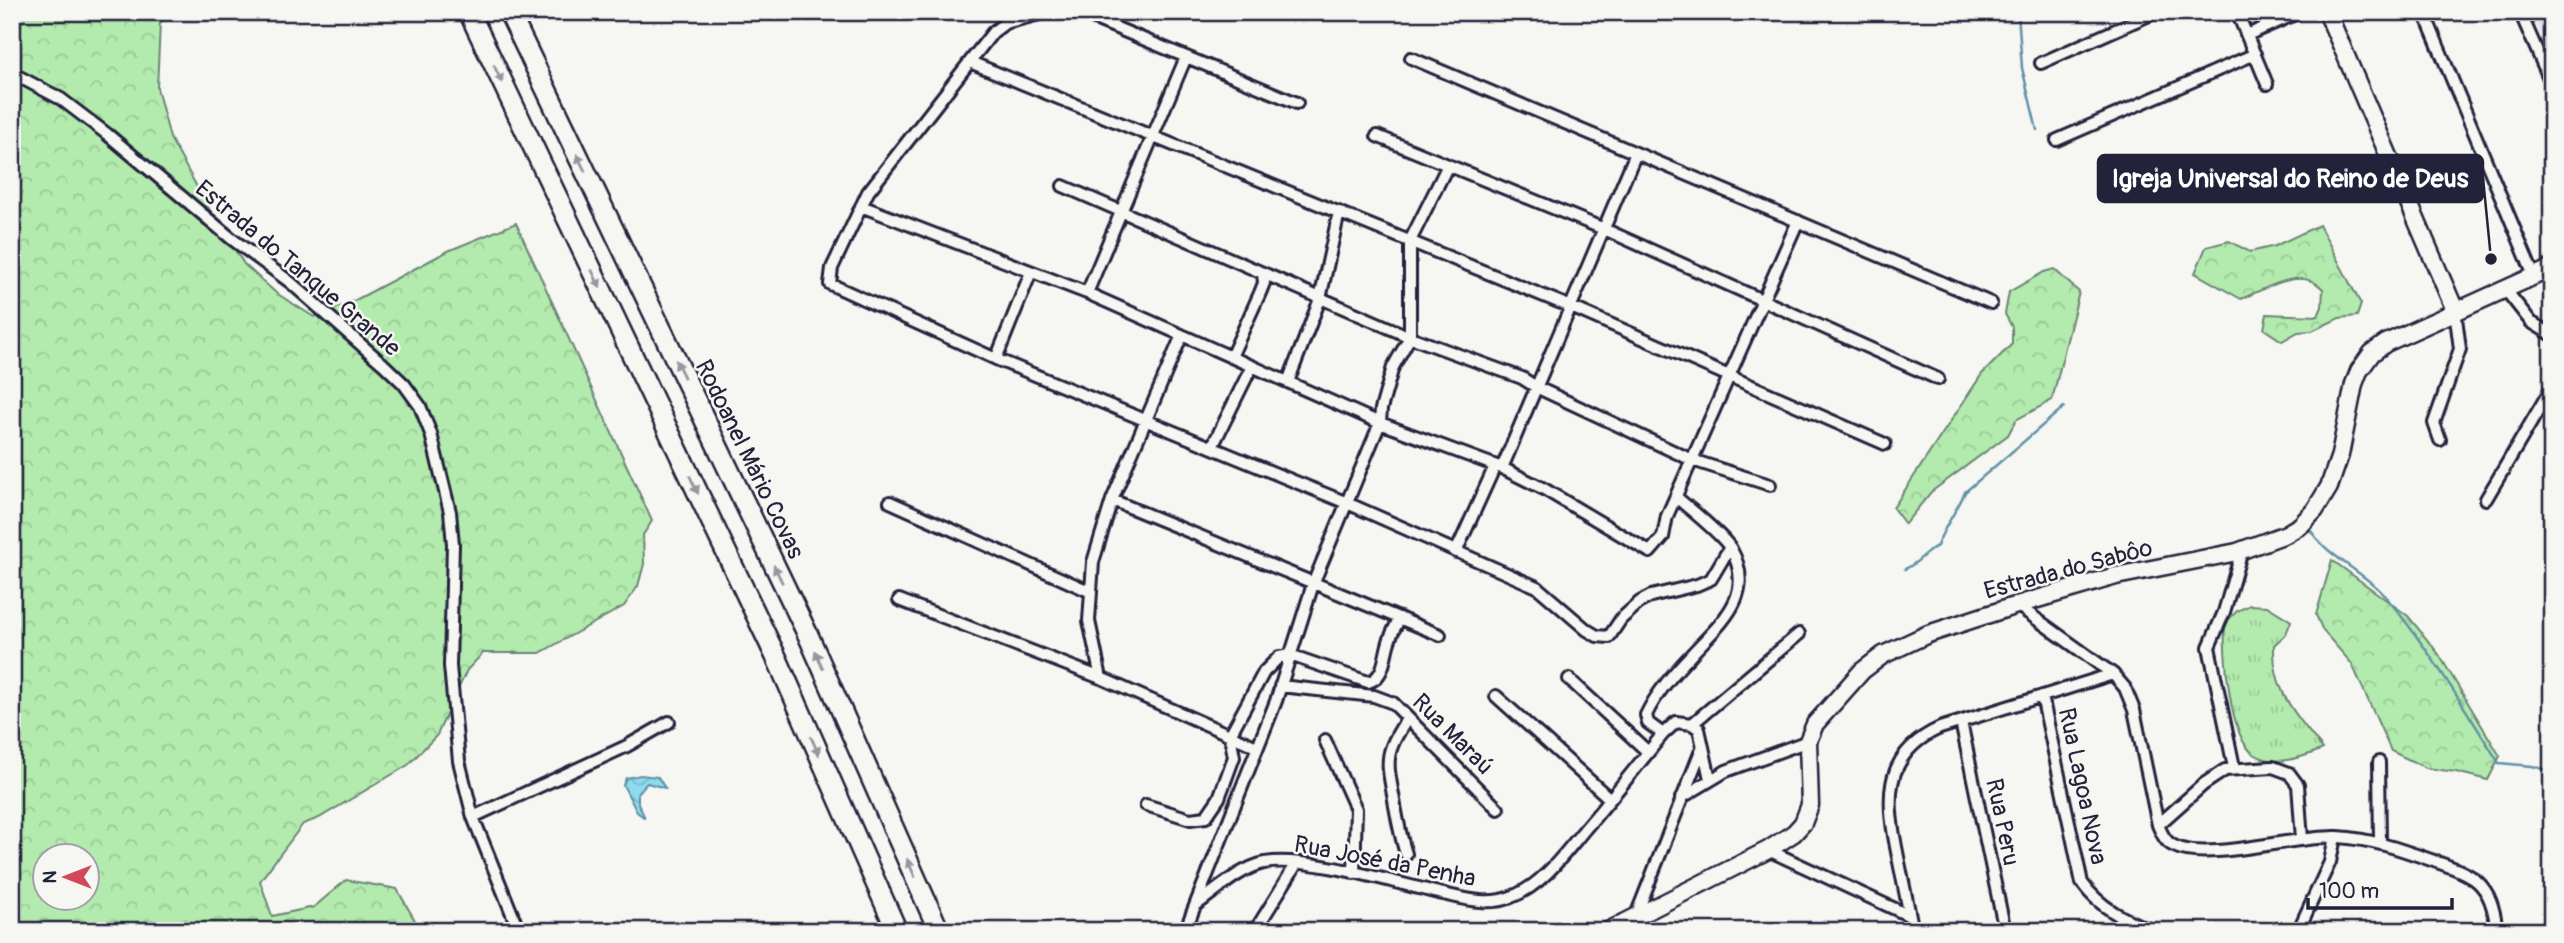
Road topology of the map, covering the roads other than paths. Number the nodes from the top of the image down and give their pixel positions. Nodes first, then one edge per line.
1 (469, 12) edge
2 (509, 12) edge
3 (1047, 12) edge
4 (1078, 12) edge
5 (2156, 12) edge
6 (2237, 12) edge
7 (2300, 12) edge
8 (2327, 12) edge
9 (2424, 12) edge
10 (2520, 12) edge
11 (2247, 35) junction
12 (2255, 54) junction
13 (1186, 57) junction
14 (1411, 58) dead end
15 (970, 62) junction
16 (2041, 63) dead end
17 (12, 73) edge
18 (2267, 84) dead end
19 (2552, 85) edge
20 (1297, 103) dead end
21 (1153, 136) junction
22 (1377, 136) dead end
23 (2057, 140) dead end
24 (1636, 153) junction
25 (1448, 165) junction
26 (1063, 186) dead end
27 (861, 206) junction
28 (1121, 212) junction
29 (1339, 212) junction
30 (1798, 221) junction
31 (1604, 229) junction
32 (1410, 241) junction
33 (2552, 268) edge
34 (1031, 272) junction
35 (1263, 274) junction
36 (2534, 276) junction
37 (2505, 289) junction
38 (1087, 293) junction
39 (1320, 299) junction
40 (1764, 299) junction
41 (1990, 303) dead end
42 (1571, 307) junction
43 (2455, 310) junction
44 (1182, 335) junction
45 (2552, 335) edge
46 (1410, 337) junction
47 (1231, 357) junction
48 (996, 359) junction
49 (1252, 366) junction
50 (1730, 376) junction
51 (1938, 379) dead end
52 (1288, 382) junction
53 (1536, 387) junction
54 (2552, 387) edge
55 (1147, 420) junction
56 (1380, 423) junction
57 (2440, 440) dead end
58 (1885, 444) dead end
59 (1212, 447) junction
60 (1692, 460) junction
61 (1498, 467) junction
62 (1770, 485) dead end
63 (1676, 497) junction
64 (2486, 499) dead end
65 (1112, 500) junction
66 (890, 502) dead end
67 (1347, 503) junction
68 (1730, 547) junction
69 (2242, 550) junction
70 (1457, 552) junction
71 (1313, 584) junction
72 (1091, 592) junction
73 (899, 600) dead end
74 (2017, 605) junction
75 (1400, 618) junction
76 (1799, 634) dead end
77 (1440, 635) dead end
78 (1290, 655) junction
79 (2113, 674) junction
80 (1101, 678) junction
81 (1569, 678) dead end
82 (1280, 686) junction
83 (1496, 696) dead end
84 (2042, 696) junction
85 (1408, 718) junction
86 (669, 722) dead end
87 (1961, 722) junction
88 (1692, 724) junction
89 (1663, 734) junction
90 (1230, 735) junction
91 (1325, 740) dead end
92 (1808, 741) junction
93 (1257, 747) junction
94 (1702, 747) junction
95 (1648, 752) junction
96 (2379, 762) dead end
97 (2235, 767) junction
98 (1710, 779) junction
99 (1681, 798) junction
100 (1611, 799) junction
101 (1146, 805) dead end
102 (1498, 809) dead end
103 (473, 817) junction
104 (2158, 825) junction
105 (2334, 837) junction
106 (2302, 839) junction
107 (2380, 842) junction
108 (1768, 850) junction
109 (1406, 854) dead end
110 (1297, 863) junction
111 (1354, 873) junction
112 (1196, 905) junction
113 (1910, 916) junction
114 (1635, 918) junction
115 (1258, 926) dead end
116 (519, 931) edge
117 (897, 931) edge
118 (939, 931) edge
119 (1185, 931) edge
120 (1608, 931) edge
121 (1913, 931) edge
122 (2005, 931) edge
123 (2153, 931) edge
124 (2298, 931) edge
125 (2497, 931) edge

1 -> 117 highway
118 -> 2 highway, Rodoanel Mário Covas
3 - 15 street
4 - 13 street
5 - 16 street
6 - 11 street
7 - 11 street
8 - 43 street
9 - 36 street
10 - 19 street
11 - 12 street
12 - 18 street
12 - 23 street
13 - 20 street
13 - 21 street
14 - 24 street
15 - 21 street
15 - 27 street
17 - 103 street, Estrada do Tanque Grande
21 - 28 street
21 - 29 street
22 - 25 street
24 - 30 street
24 - 31 street
25 - 31 street
25 - 32 street
26 - 28 street
27 - 34 street
27 - 48 street
28 - 35 street
28 - 38 street
29 - 32 street
29 - 39 street
30 - 40 street
30 - 41 street
31 - 40 street
31 - 42 street
32 - 42 street
32 - 46 street
33 - 36 street, Estrada do Sabôo
34 - 38 street
34 - 48 street
35 - 39 street
35 - 47 street
36 - 37 street, Estrada do Sabôo
37 - 43 street, Estrada do Sabôo
37 - 45 street
38 - 44 street
39 - 46 street
39 - 52 street
40 - 50 street
40 - 51 street
42 - 50 street
42 - 53 street
43 - 57 street
43 - 69 street, Estrada do Sabôo
44 - 47 street
44 - 55 street
46 - 53 street
46 - 56 street
47 - 49 street
48 - 55 street
49 - 52 street
49 - 59 street
50 - 58 street
50 - 60 street
52 - 56 street
53 - 60 street
53 - 61 street
54 - 64 street
55 - 59 street
55 - 65 street
56 - 61 street
56 - 67 street
59 - 67 street
60 - 62 street
60 - 63 street
61 - 63 street
61 - 70 street
63 - 68 street
65 - 71 street
65 - 72 street
66 - 72 street
67 - 70 street
67 - 71 street
68 - 70 street
68 - 89 street
69 - 74 street, Estrada do Sabôo
69 - 97 street
71 - 75 street
71 - 78 street
72 - 80 street
73 - 80 street
74 - 79 street
74 - 92 street, Estrada do Sabôo
75 - 77 street
75 - 78 street
76 - 88 street
78 - 82 street
78 - 90 street
79 - 84 street
79 - 104 street
80 - 90 street
81 - 95 street
82 - 85 street, Rua Maraú
82 - 93 street
83 - 100 street
84 - 87 street
84 - 123 street, Rua Lagoa Nova
85 - 102 street, Rua Maraú
85 - 109 street
86 - 103 street
87 - 113 street
87 - 122 street, Rua Peru
88 - 89 street
88 - 94 street
89 - 95 street, Rua José da Penha
90 - 93 street
90 - 101 street
91 - 111 street
92 - 98 street
92 - 108 street
93 - 112 street
94 - 98 street
94 - 99 street
95 - 100 street, Rua José da Penha
96 - 107 street
97 - 104 street
97 - 106 street
98 - 99 street
99 - 114 street
100 - 111 street, Rua José da Penha
103 - 116 street, Estrada do Tanque Grande
104 - 106 street
105 - 106 street
105 - 107 street
105 - 124 street
107 - 125 street
108 - 113 street
108 - 114 street
110 - 111 street, Rua José da Penha
110 - 112 street, Rua José da Penha
110 - 115 street
112 - 119 street
113 - 121 street
114 - 120 street

